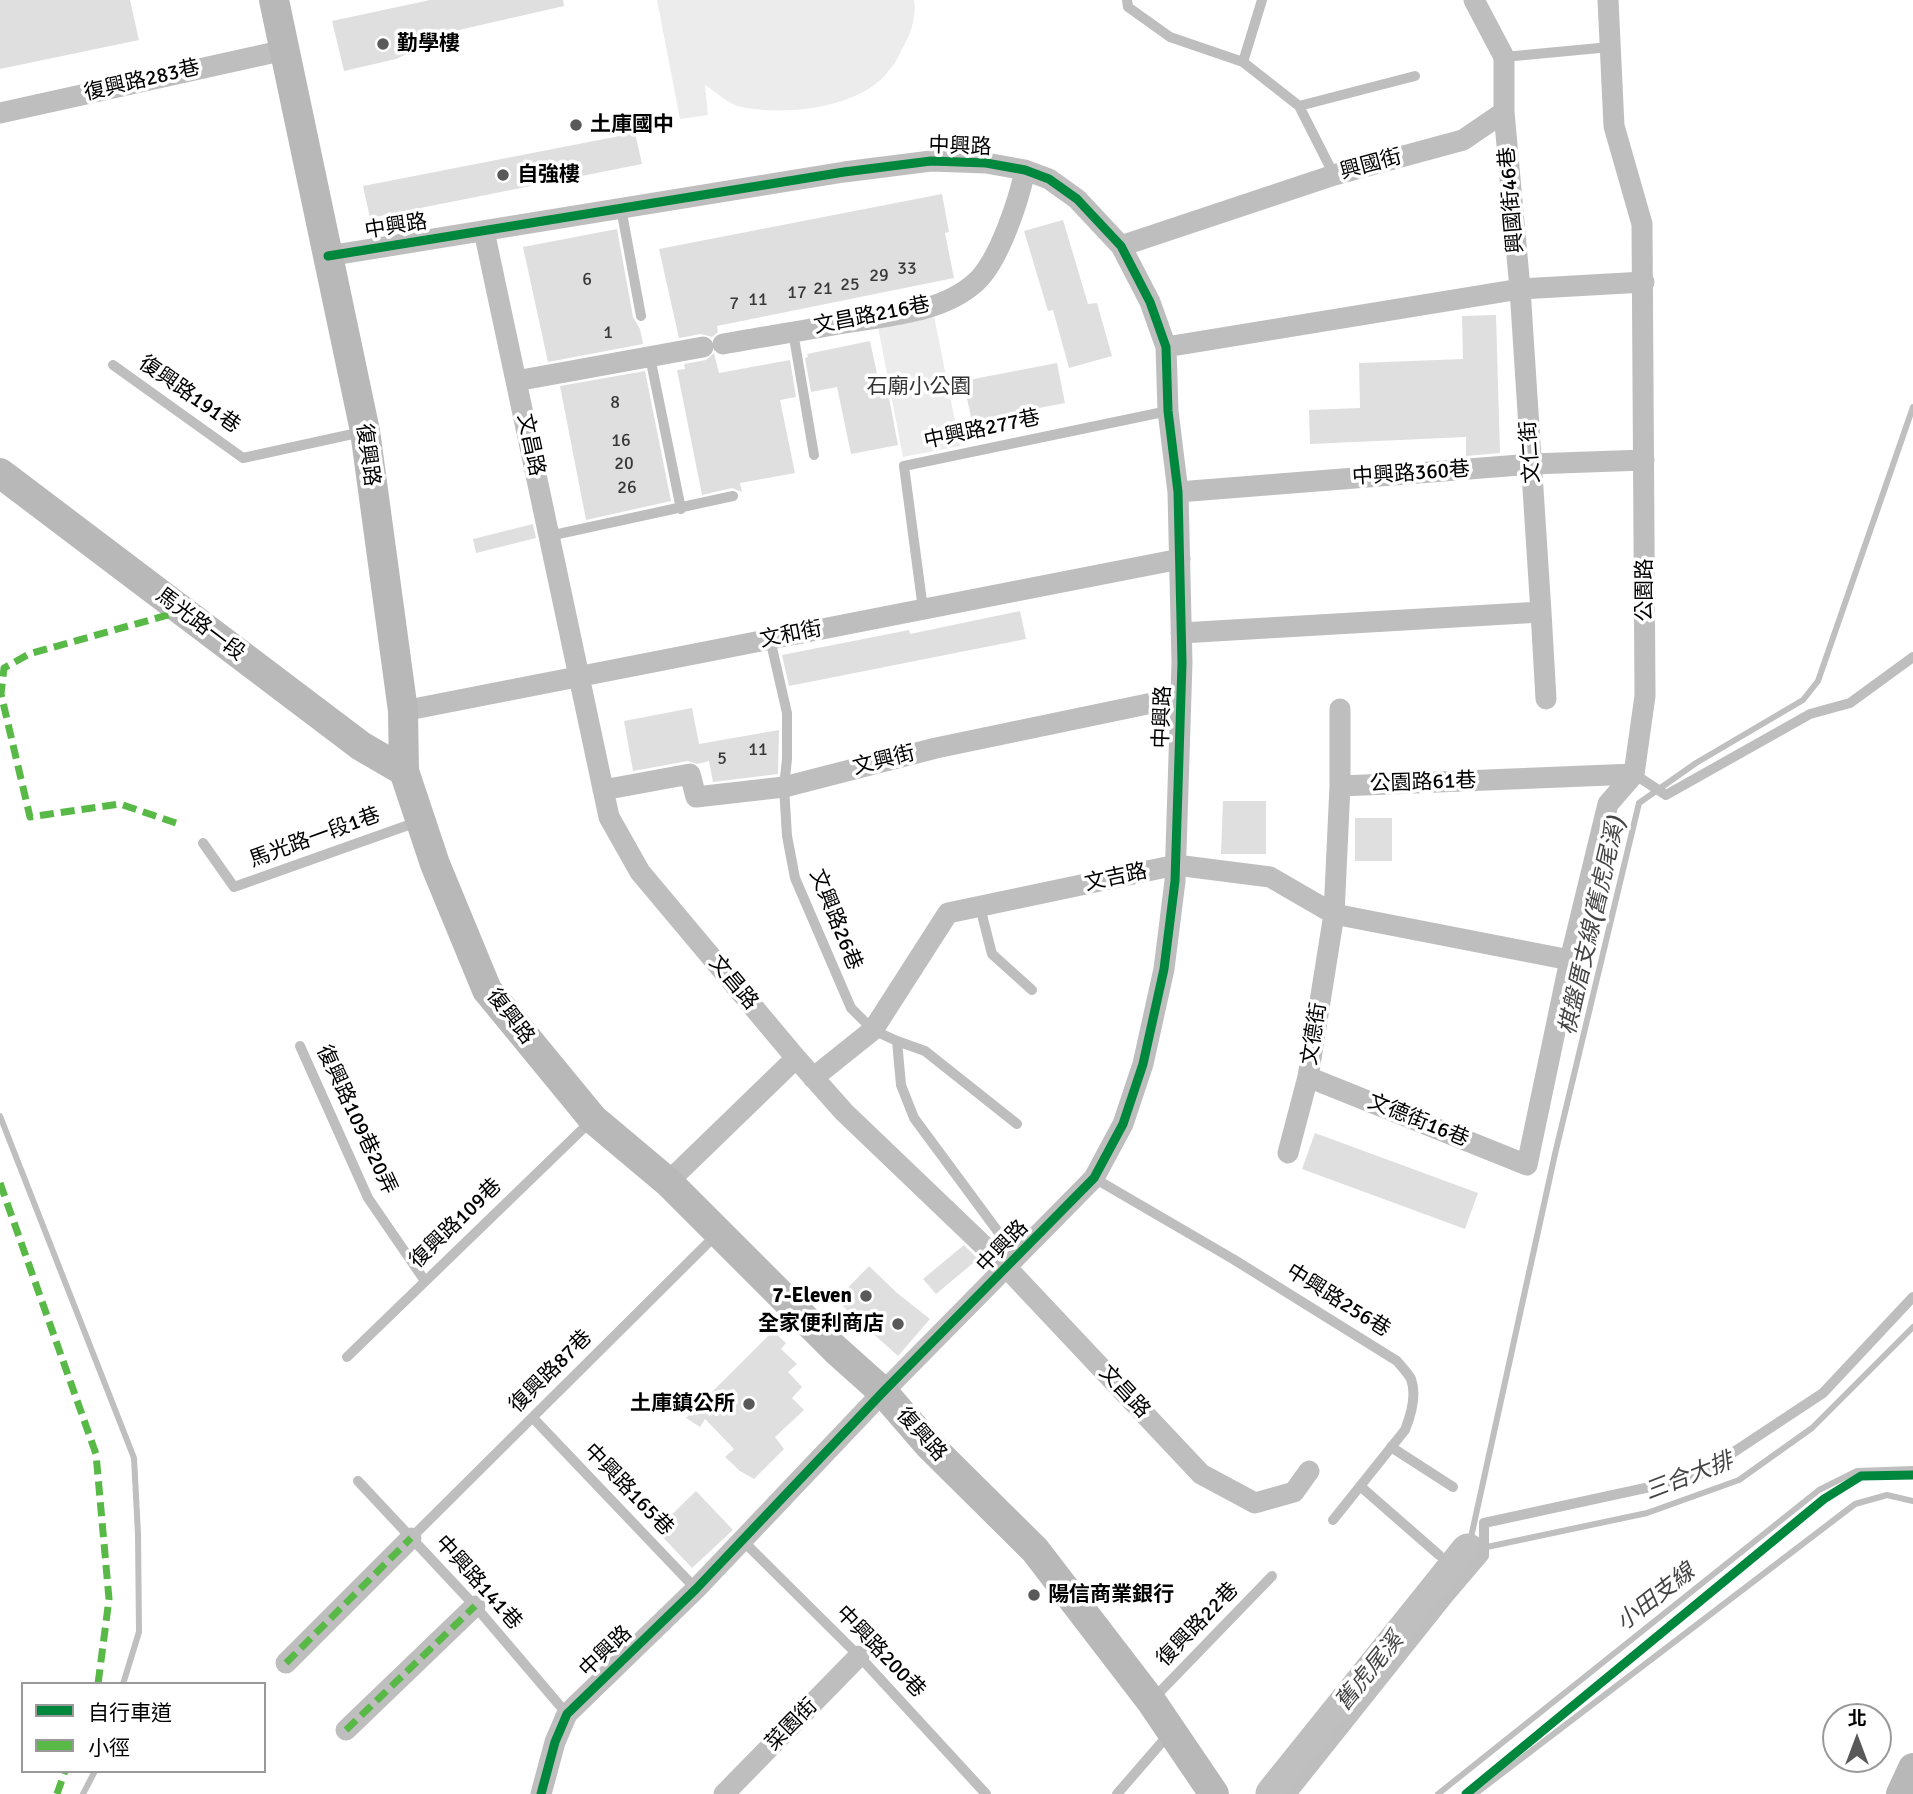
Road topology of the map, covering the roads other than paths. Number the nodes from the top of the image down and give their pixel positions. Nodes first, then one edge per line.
1 (274, 0) edge
2 (1262, 0) edge
3 (1474, 0) edge
4 (1608, 0) edge
5 (1127, 4) edge
6 (1610, 47) junction
7 (285, 50) junction
8 (1504, 57) junction
9 (1243, 62) junction
10 (1415, 76) dead end
11 (1298, 106) junction
12 (1504, 111) junction
13 (0, 113) edge
14 (1025, 170) junction
15 (1334, 175) junction
16 (621, 208) junction
17 (484, 230) junction
18 (1121, 246) junction
19 (328, 256) junction
20 (1644, 282) junction
21 (1520, 289) junction
22 (641, 316) dead end
23 (793, 332) junction
24 (1166, 347) junction
25 (649, 357) junction
26 (113, 365) dead end
27 (516, 381) junction
28 (1168, 411) junction
29 (365, 431) junction
30 (814, 455) dead end
31 (1644, 460) junction
32 (1532, 464) junction
33 (0, 473) edge
34 (1178, 492) junction
35 (733, 496) dead end
36 (681, 509) junction
37 (549, 536) junction
38 (1180, 559) junction
39 (923, 609) junction
40 (1541, 612) junction
41 (1181, 633) junction
42 (770, 639) junction
43 (1913, 657) edge
44 (579, 676) junction
45 (1181, 697) junction
46 (1546, 699) dead end
47 (1340, 709) dead end
48 (403, 710) junction
49 (404, 771) junction
50 (1634, 774) junction
51 (1340, 786) junction
52 (784, 787) junction
53 (603, 790) junction
54 (420, 821) junction
55 (203, 843) dead end
56 (1176, 865) junction
57 (980, 907) junction
58 (1334, 914) junction
59 (1570, 960) junction
60 (1032, 990) dead end
61 (873, 1030) junction
62 (897, 1041) junction
63 (300, 1046) dead end
64 (796, 1058) junction
65 (1308, 1077) junction
66 (813, 1078) junction
67 (593, 1119) junction
68 (1017, 1124) dead end
69 (1288, 1153) dead end
70 (1094, 1178) junction
71 (668, 1182) junction
72 (719, 1232) junction
73 (1007, 1268) junction
74 (425, 1281) junction
75 (1913, 1297) edge
76 (347, 1357) dead end
77 (883, 1392) junction
78 (533, 1418) junction
79 (1391, 1447) junction
80 (1309, 1471) dead end
81 (358, 1481) dead end
82 (1360, 1486) junction
83 (1453, 1487) dead end
84 (1333, 1520) dead end
85 (411, 1538) junction
86 (742, 1540) junction
87 (1439, 1555) dead end
88 (1272, 1576) dead end
89 (696, 1589) junction
90 (475, 1606) junction
91 (859, 1656) junction
92 (286, 1663) dead end
93 (1151, 1701) junction
94 (567, 1714) junction
95 (346, 1730) dead end
96 (1171, 1732) junction
97 (1913, 1768) edge
98 (541, 1794) edge
99 (724, 1794) edge
100 (986, 1794) edge
101 (1117, 1794) edge
102 (1214, 1794) edge
103 (1292, 1794) edge
104 (1901, 1794) edge

1 - 7 main road, 復興路
2 - 9 lane
3 - 8 street
4 - 6 street, 公園路
5 - 9 lane
6 - 8 lane
6 - 20 street, 公園路
7 - 13 street, 復興路283巷
7 - 19 main road, 復興路
8 - 12 street
9 - 11 lane
10 - 11 lane
11 - 15 lane
12 - 15 street, 興國街
12 - 21 street, 興國街46巷
14 - 16 street, 中興路
14 - 18 street, 中興路
14 - 23 street, 文昌路216巷
15 - 18 street, 興國街
16 - 17 street, 中興路
16 - 22 lane
17 - 19 street, 中興路
17 - 27 street, 文昌路
18 - 24 street, 中興路
19 - 29 main road, 復興路
20 - 21 street
20 - 31 street, 公園路
21 - 24 street
21 - 32 street, 文仁街
23 - 25 street, 文昌路216巷
23 - 30 lane
24 - 28 street, 中興路
25 - 27 street, 文昌路216巷
25 - 36 lane
26 - 29 lane, 復興路191巷
27 - 37 street, 文昌路
28 - 34 street, 中興路
28 - 39 lane, 中興路277巷
29 - 48 main road, 復興路
31 - 32 street, 中興路360巷
31 - 50 street, 公園路
32 - 34 street, 中興路360巷
32 - 40 street, 文仁街
33 - 49 main road, 馬光路一段
34 - 38 street, 中興路
35 - 36 lane
36 - 37 lane
37 - 44 street, 文昌路
38 - 39 street, 文和街
38 - 41 street, 中興路
39 - 42 street, 文和街
40 - 41 street
40 - 46 street, 文仁街
41 - 45 street, 中興路
42 - 44 street, 文和街
42 - 52 lane, 文興路26巷
43 - 50 lane
44 - 48 street, 文和街
44 - 53 street, 文昌路
45 - 52 street, 文興街
45 - 56 street, 中興路
47 - 51 street
48 - 49 main road, 復興路
49 - 54 main road, 復興路
50 - 51 street, 公園路61巷
50 - 59 street
51 - 58 street, 公園路61巷
52 - 53 street, 文興街
52 - 61 lane, 文興路26巷
53 - 64 street, 文昌路
54 - 55 lane, 馬光路一段1巷
54 - 67 main road, 復興路
56 - 57 street, 文吉路
56 - 58 street, 文吉路
56 - 70 street, 中興路
57 - 60 lane
57 - 61 street, 文吉路
58 - 59 street, 文吉路
58 - 65 street, 文德街
59 - 65 street, 文德街16巷
61 - 62 lane, 文興路26巷
61 - 66 street, 文吉路
62 - 68 lane, 文興路26巷
62 - 73 lane
63 - 74 lane, 復興路109巷20弄
64 - 66 street, 文昌路
64 - 71 street
65 - 69 street, 文德街
66 - 73 street, 文昌路
67 - 71 main road, 復興路
67 - 74 lane, 復興路109巷
70 - 73 street, 中興路
70 - 79 lane, 中興路256巷
71 - 72 main road, 復興路
72 - 77 main road, 復興路
72 - 78 lane, 復興路87巷
73 - 77 street, 中興路
73 - 80 street, 文昌路
74 - 76 lane, 復興路109巷
75 - 103 lane
77 - 86 street, 中興路
77 - 93 main road, 復興路
78 - 85 lane, 復興路87巷
78 - 89 lane, 中興路165巷
79 - 82 lane, 中興路256巷
79 - 83 lane
81 - 85 lane, 中興路141巷
82 - 84 lane, 中興路256巷
82 - 87 lane
85 - 90 lane, 中興路141巷
85 - 92 street
86 - 89 street, 中興路
86 - 91 lane, 中興路200巷
88 - 93 lane, 復興路22巷
89 - 94 street, 中興路
90 - 94 lane, 中興路141巷
90 - 95 street
91 - 99 street, 菜園街
91 - 100 lane, 中興路200巷
93 - 96 main road, 復興路
94 - 98 street, 中興路
96 - 101 lane
96 - 102 main road, 復興路
97 - 104 main road

